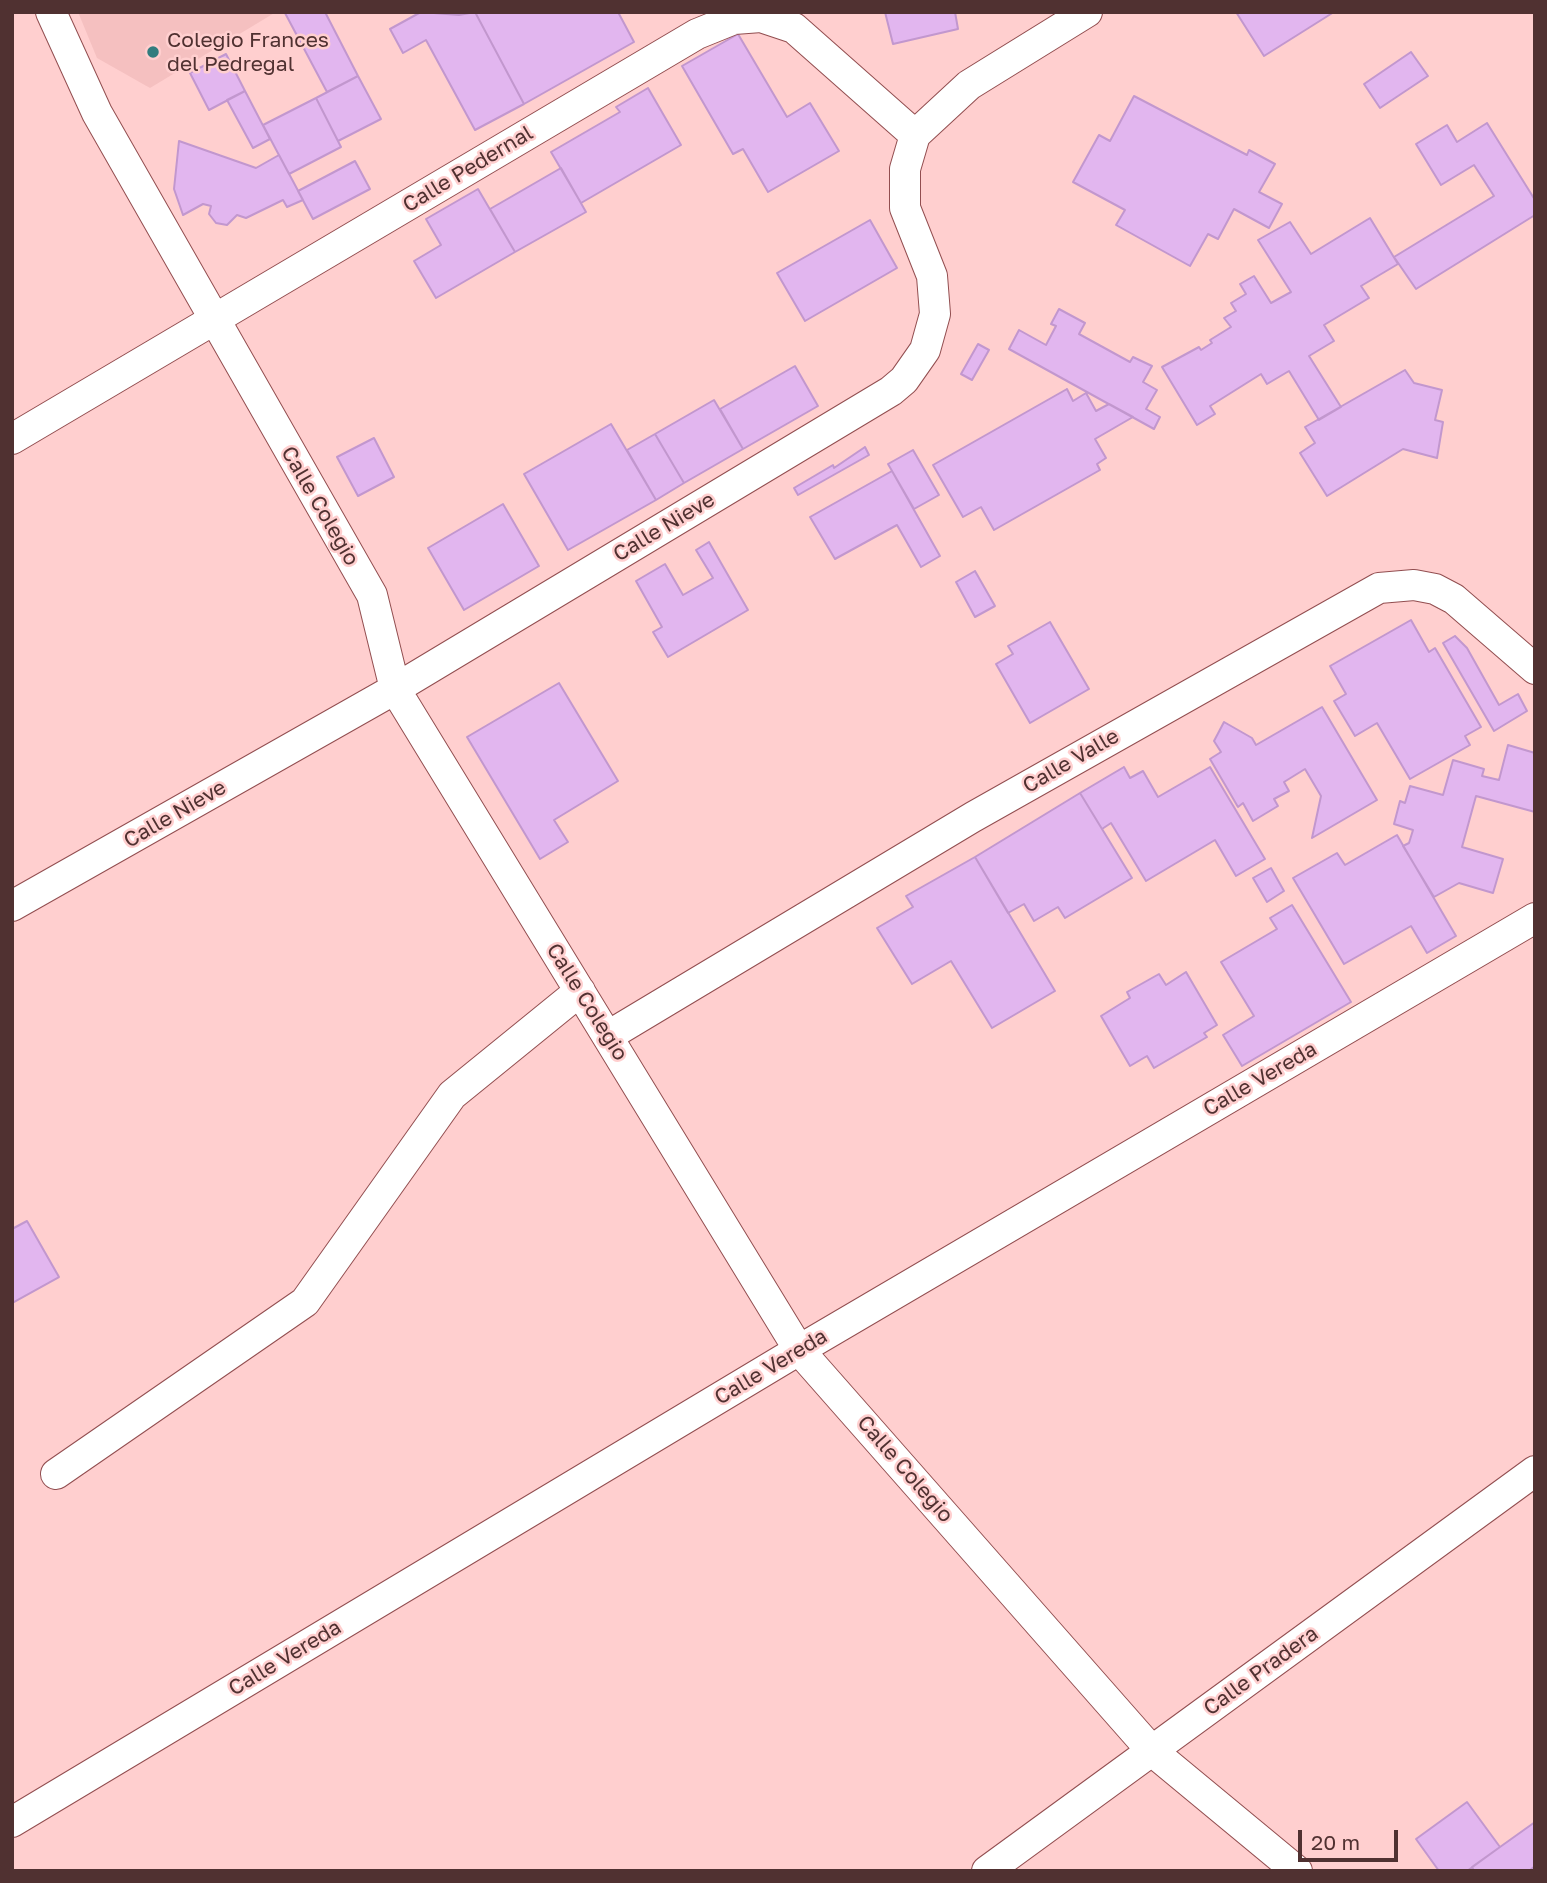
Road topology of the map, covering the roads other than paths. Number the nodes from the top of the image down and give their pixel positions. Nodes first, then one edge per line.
1 (51, 12) edge
2 (1087, 12) edge
3 (915, 135) junction
4 (212, 320) junction
5 (12, 439) edge
6 (1535, 669) edge
7 (395, 689) junction
8 (12, 906) edge
9 (1535, 918) edge
10 (580, 991) junction
11 (608, 1036) junction
12 (799, 1350) junction
13 (1535, 1471) edge
14 (56, 1474) dead end
15 (1152, 1751) junction
16 (12, 1822) edge
17 (987, 1871) edge
18 (1297, 1871) edge

1 - 4 street, Calle Colegio
2 - 3 street
3 - 4 street, Calle Pedernal
3 - 7 street, Calle Nieve
4 - 5 street, Calle Pedernal
4 - 7 street, Calle Colegio
6 - 11 street, Calle Valle
7 - 8 street, Calle Nieve
7 - 10 street, Calle Colegio
9 - 12 street, Calle Vereda
10 - 11 street, Calle Colegio
10 - 14 street
11 - 12 street, Calle Colegio
12 - 15 street, Calle Colegio
12 - 16 street, Calle Vereda
13 - 15 street, Calle Pradera
15 - 17 street, Calle Pradera
15 - 18 street, Calle Colegio

